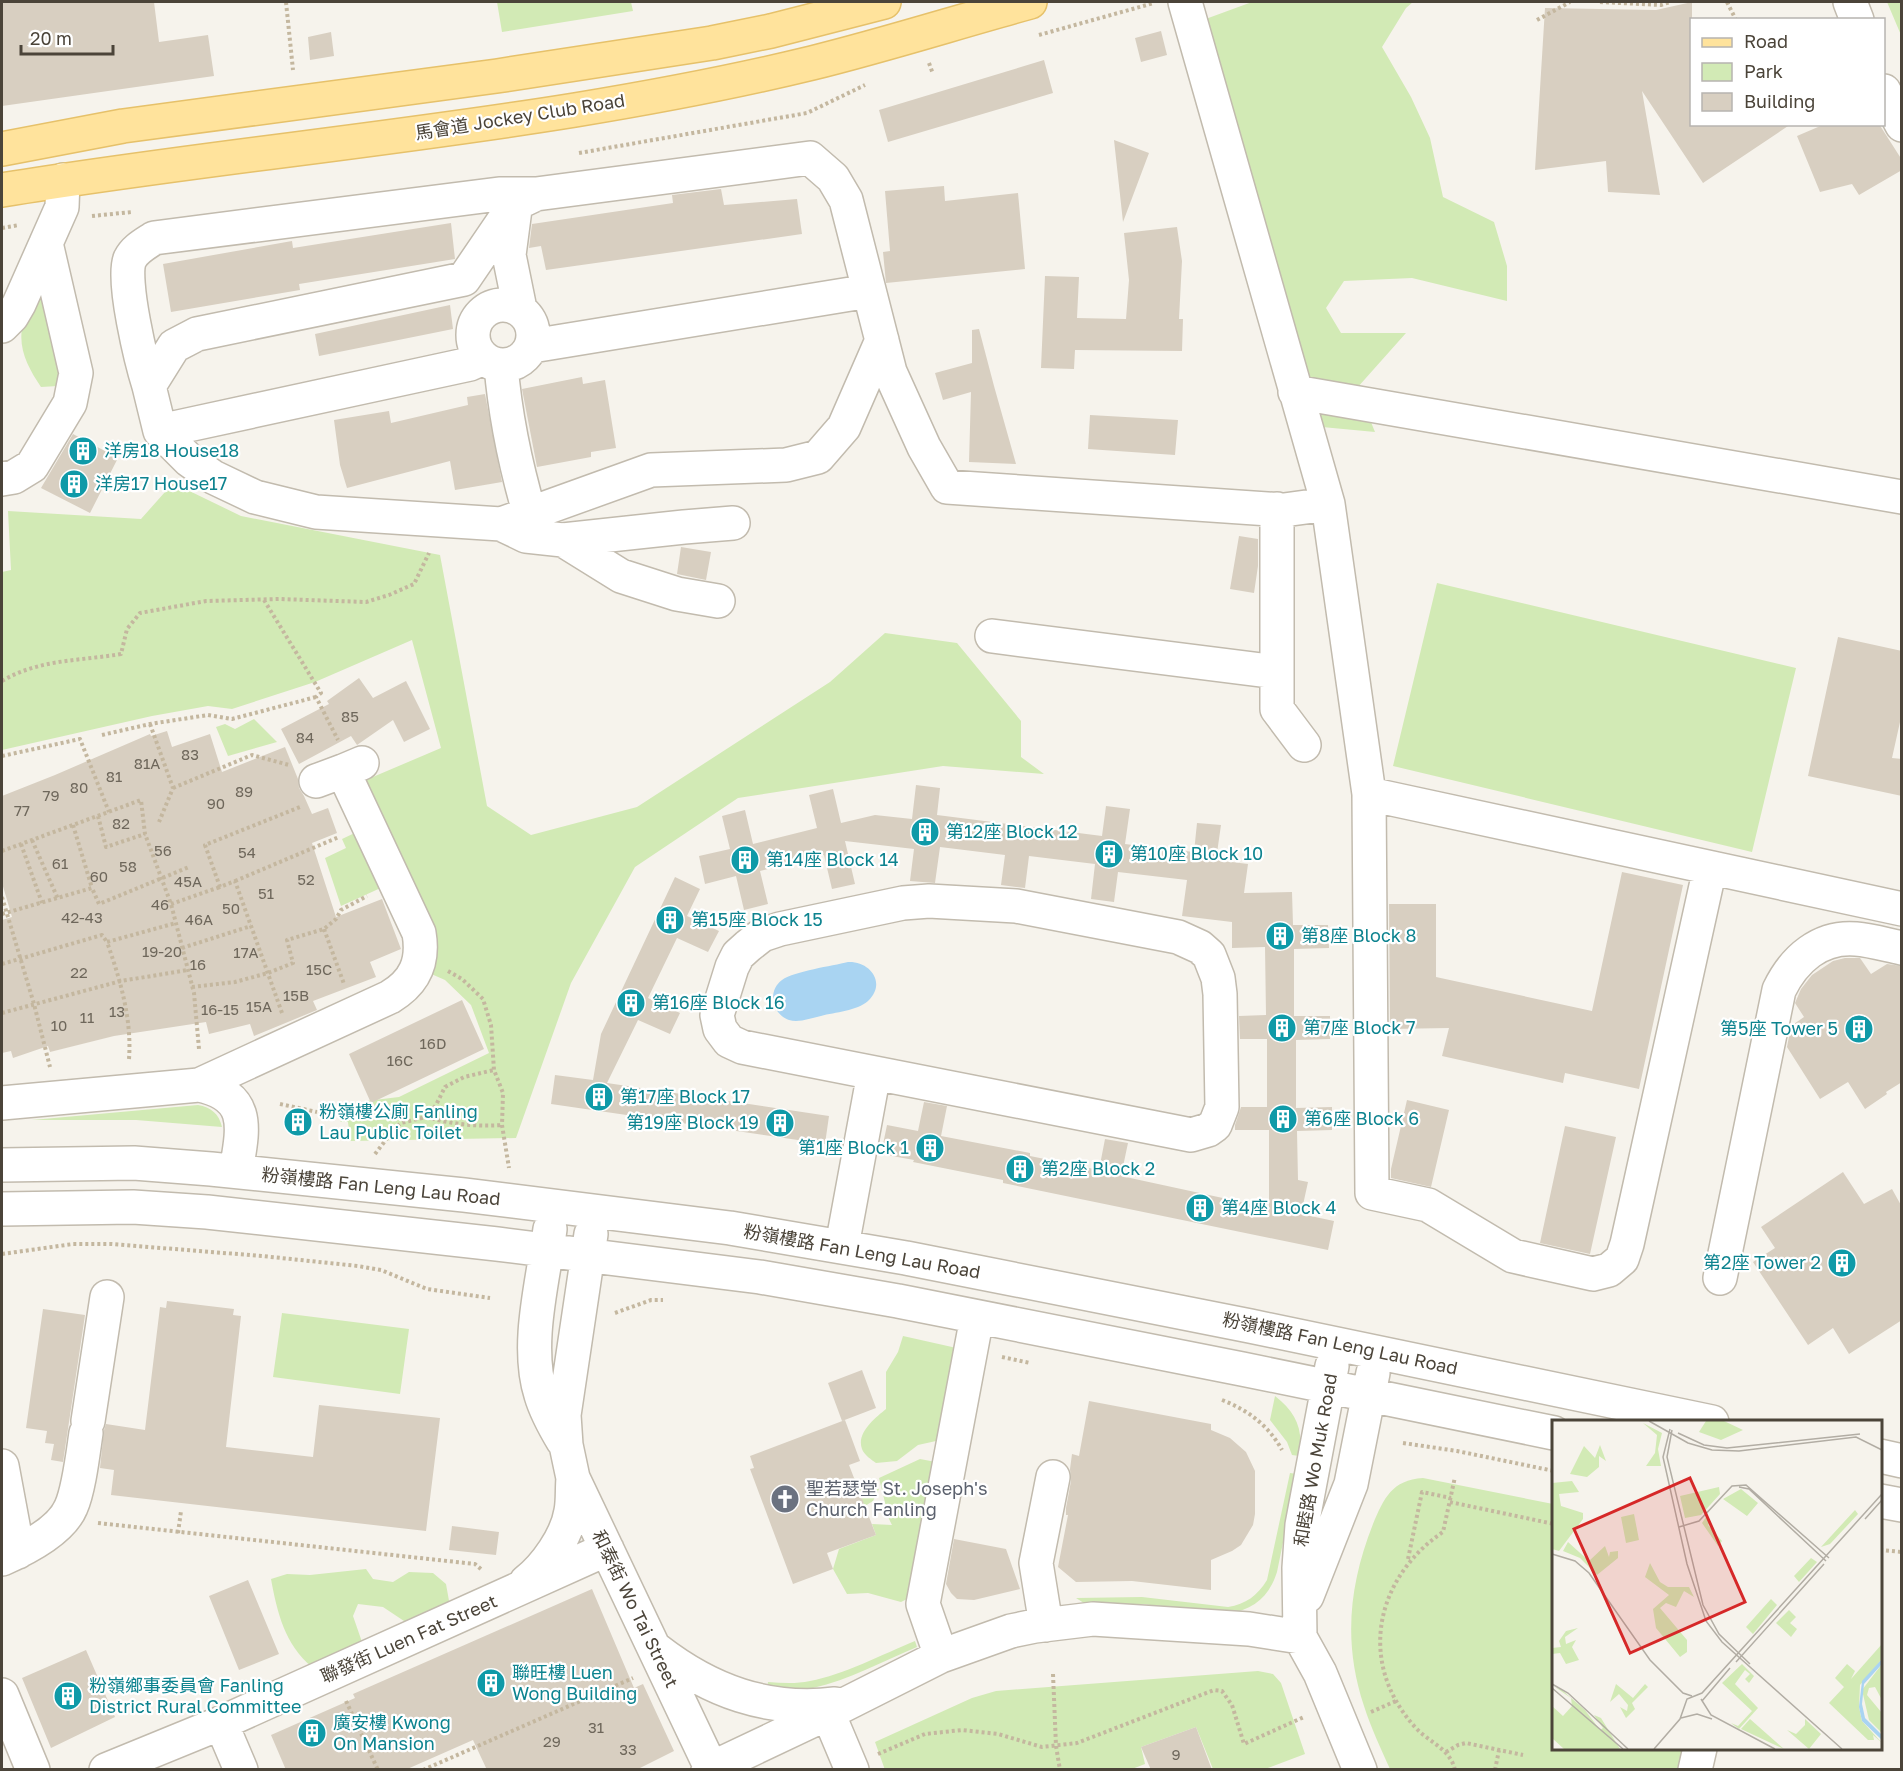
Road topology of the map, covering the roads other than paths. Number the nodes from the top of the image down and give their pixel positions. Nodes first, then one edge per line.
1 (1030, 2) edge
2 (1185, 2) edge
3 (1850, 2) edge
4 (863, 4) edge
5 (1856, 18) edge
6 (2, 149) edge
7 (63, 180) junction
8 (2, 190) edge
9 (526, 199) junction
10 (46, 243) junction
11 (869, 291) junction
12 (520, 309) junction
13 (2, 326) edge
14 (882, 340) junction
15 (532, 346) junction
16 (492, 362) junction
17 (149, 386) junction
18 (1295, 392) junction
19 (160, 431) junction
20 (2, 478) edge
21 (1902, 497) edge
22 (1328, 504) junction
23 (1277, 509) junction
24 (516, 519) junction
25 (733, 523) dead end
26 (563, 540) junction
27 (718, 601) dead end
28 (992, 636) dead end
29 (1277, 672) junction
30 (1304, 745) dead end
31 (330, 771) road end
32 (1369, 794) junction
33 (1710, 868) junction
34 (1902, 909) edge
35 (1902, 948) edge
36 (874, 1073) junction
37 (199, 1085) junction
38 (2, 1103) edge
39 (2, 1165) edge
40 (236, 1171) junction
41 (553, 1206) junction
42 (2, 1209) edge
43 (594, 1211) junction
44 (842, 1246) junction
45 (547, 1250) junction
46 (588, 1255) junction
47 (1720, 1278) dead end
48 (107, 1297) dead end
49 (976, 1317) junction
50 (1337, 1344) junction
51 (1377, 1352) junction
52 (1328, 1387) junction
53 (1368, 1395) junction
54 (1702, 1420) edge
55 (1552, 1433) edge
56 (566, 1445) junction
57 (1882, 1456) edge
58 (1902, 1461) edge
59 (2, 1466) edge
60 (1053, 1477) dead end
61 (573, 1478) junction
62 (1882, 1501) edge
63 (1902, 1505) edge
64 (607, 1549) junction
65 (10, 1555) edge
66 (512, 1592) junction
67 (1046, 1624) junction
68 (1300, 1625) junction
69 (941, 1656) junction
70 (649, 1661) junction
71 (2, 1695) edge
72 (840, 1707) junction
73 (221, 1724) junction
74 (1700, 1750) edge
75 (852, 1768) edge
76 (710, 1769) edge
77 (33, 1770) edge
78 (106, 1770) edge
79 (241, 1770) edge
80 (1359, 1770) edge
81 (1695, 1770) edge

1 - 7 main road, 馬會道 Jockey Club Road
2 - 18 street
3 - 5 street
4 - 6 main road
7 - 8 main road, 馬會道 Jockey Club Road
7 - 10 street
9 - 11 street
9 - 12 street
9 - 17 street
9 - 17 street
10 - 13 street
10 - 20 street
11 - 14 street
11 - 15 street
12 - 15 street
12 - 16 street
14 - 23 street
14 - 24 street
15 - 16 street
16 - 19 street
16 - 24 street
17 - 19 street
18 - 21 street
18 - 22 street
19 - 24 street
22 - 23 street
22 - 32 street
23 - 29 street
24 - 26 street
25 - 26 street
26 - 27 street
28 - 29 street
29 - 30 street
31 - 37 street
32 - 33 street
32 - 33 street
33 - 34 street
35 - 47 street
36 - 36 street
36 - 44 street
37 - 38 street
37 - 40 street
39 - 40 street, 粉嶺樓路 Fan Leng Lau Road
40 - 41 street, 粉嶺樓路 Fan Leng Lau Road
41 - 43 street, 粉嶺樓路 Fan Leng Lau Road
41 - 45 street, 和泰街 Wo Tai Street
42 - 45 street
43 - 44 street, 粉嶺樓路 Fan Leng Lau Road
43 - 46 street, 和泰街 Wo Tai Street
44 - 50 street, 粉嶺樓路 Fan Leng Lau Road
45 - 46 street
45 - 56 street, 和泰街 Wo Tai Street
46 - 49 street
46 - 56 street, 和泰街 Wo Tai Street
48 - 65 street
49 - 52 street
49 - 69 street
50 - 51 street, 粉嶺樓路 Fan Leng Lau Road
50 - 52 street, 和睦路 Wo Muk Road
51 - 53 street, 和睦路 Wo Muk Road
51 - 54 street, 粉嶺樓路 Fan Leng Lau Road
52 - 53 street
52 - 68 street, 和睦路 Wo Muk Road
53 - 55 street
53 - 68 street, 和睦路 Wo Muk Road
56 - 61 street, 和泰街 Wo Tai Street
57 - 58 street
59 - 65 street
60 - 67 street
61 - 64 street, 和泰街 Wo Tai Street
61 - 66 street, 聯發街 Luen Fat Street
62 - 63 street
64 - 66 street, 聯發街 Luen Fat Street
64 - 70 street, 和泰街 Wo Tai Street
66 - 73 street, 聯發街 Luen Fat Street
67 - 68 street
67 - 69 street
68 - 80 street, 和睦路 Wo Muk Road
69 - 72 street
70 - 72 street
70 - 76 street, 和泰街 Wo Tai Street
71 - 77 street
72 - 75 street
72 - 76 street
73 - 78 street, 聯發街 Luen Fat Street
73 - 79 street
74 - 81 street

